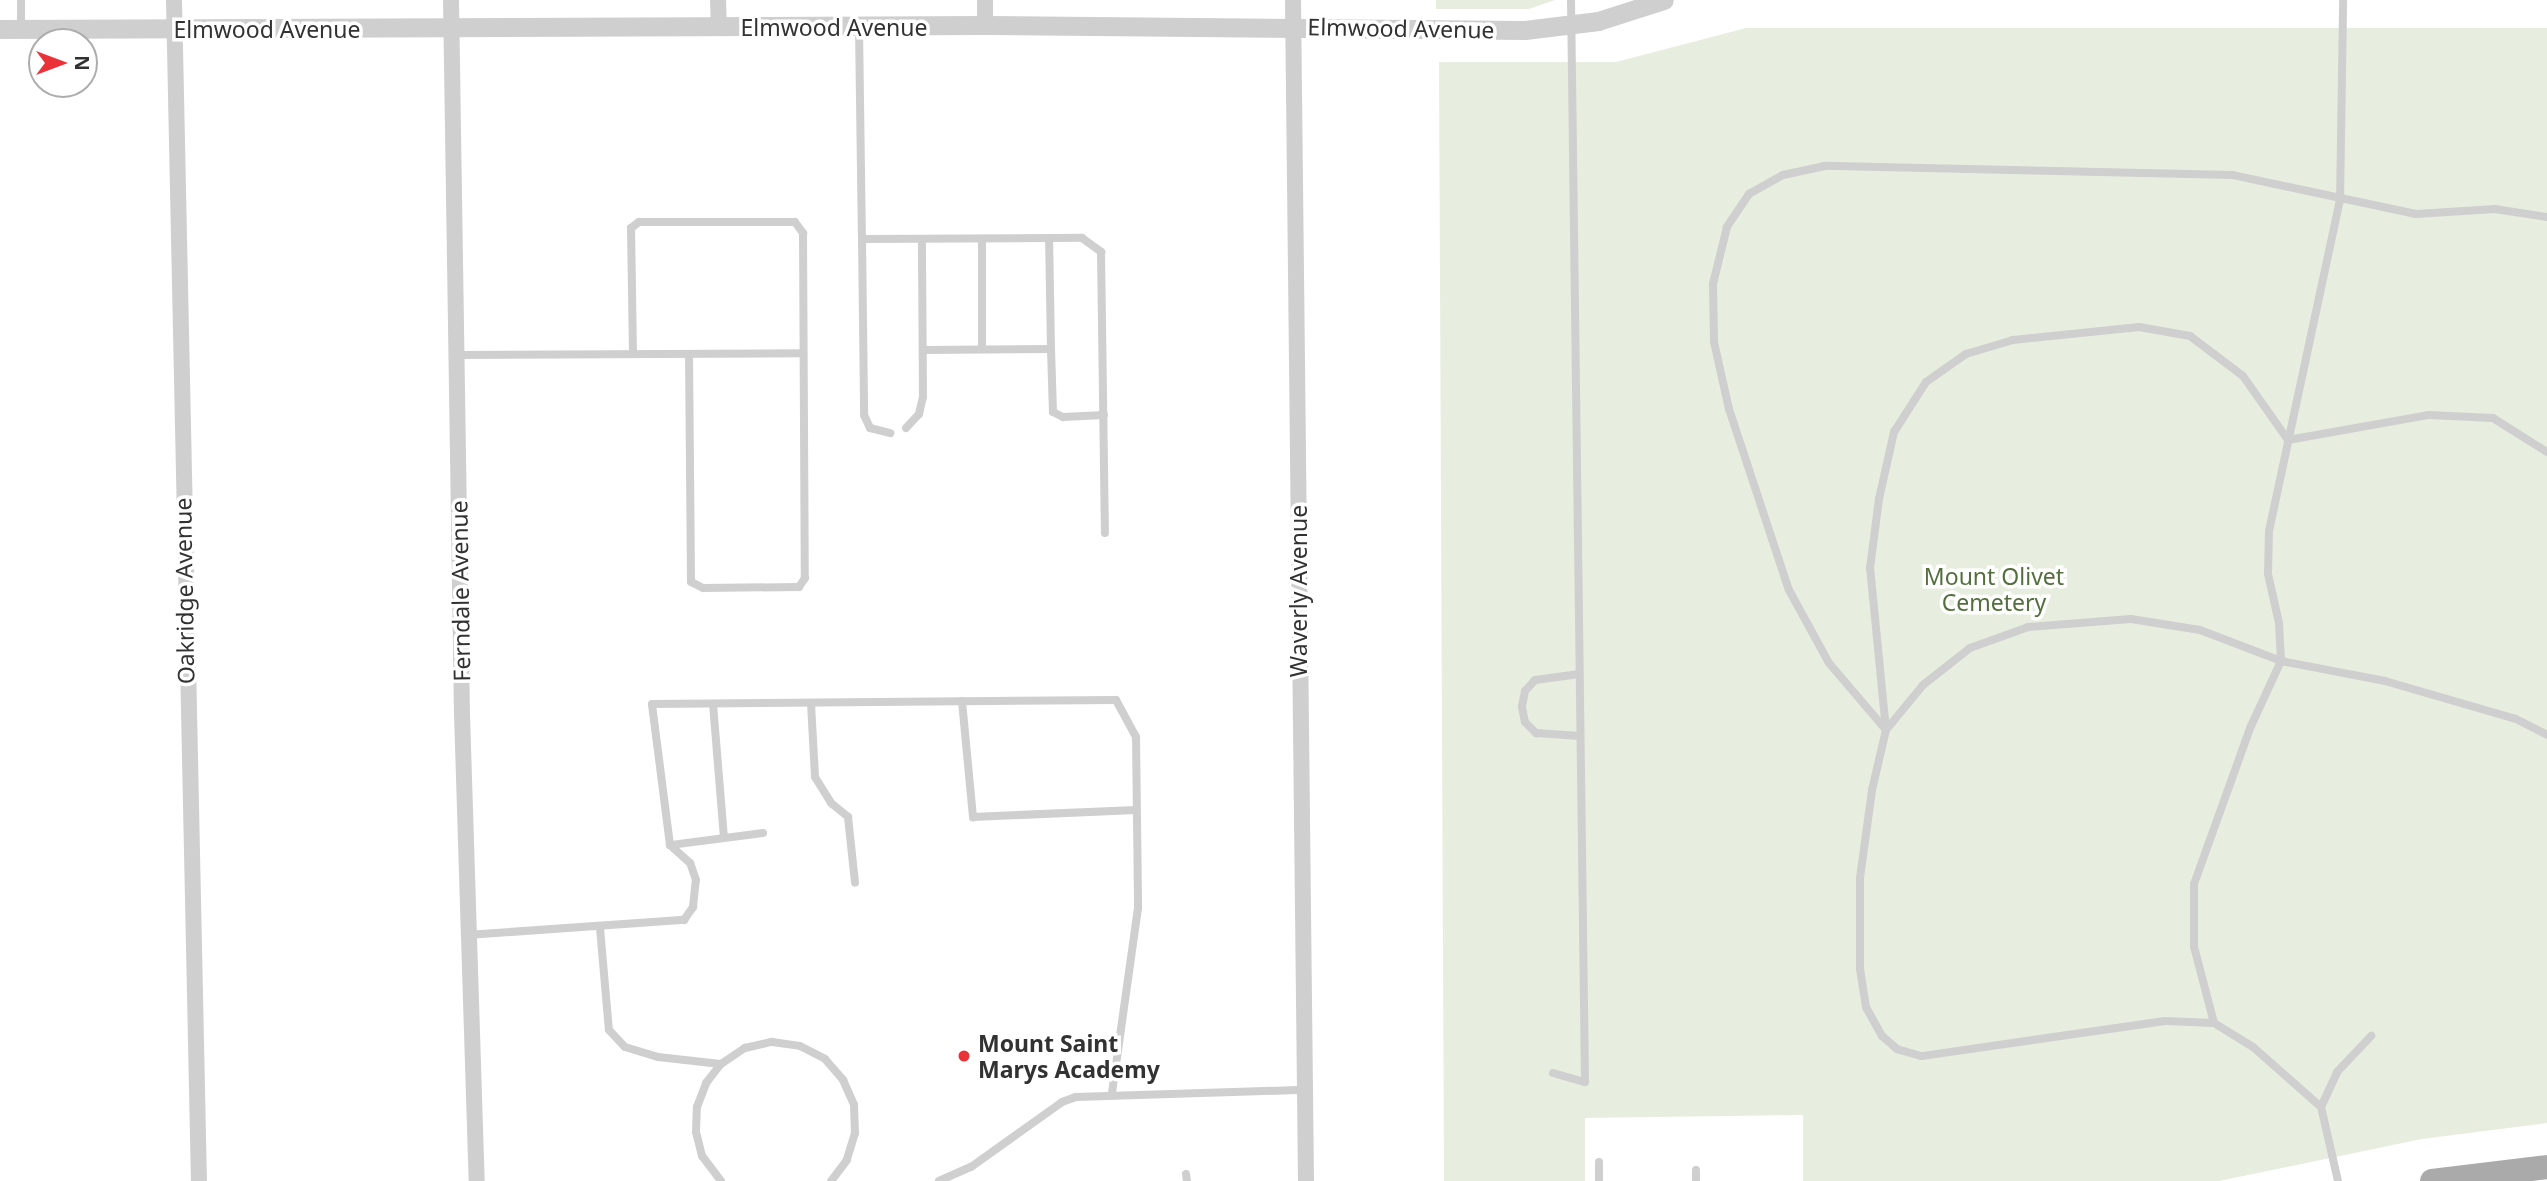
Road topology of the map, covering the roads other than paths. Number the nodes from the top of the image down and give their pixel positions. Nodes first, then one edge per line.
1 (20, 0) edge
2 (174, 0) edge
3 (451, 0) edge
4 (718, 0) edge
5 (985, 0) edge
6 (1293, 0) edge
7 (1570, 0) edge
8 (1664, 0) edge
9 (2343, 0) edge
10 (985, 26) junction
11 (1571, 26) junction
12 (1294, 27) junction
13 (174, 28) junction
14 (719, 28) junction
15 (859, 28) junction
16 (0, 29) edge
17 (21, 29) junction
18 (452, 29) junction
19 (2340, 201) junction
20 (2547, 217) edge
21 (1049, 238) junction
22 (862, 239) junction
23 (922, 239) junction
24 (982, 239) junction
25 (1051, 348) junction
26 (982, 349) junction
27 (923, 350) junction
28 (803, 353) junction
29 (633, 354) junction
30 (689, 354) junction
31 (456, 355) junction
32 (1104, 415) junction
33 (906, 428) dead end
34 (890, 433) dead end
35 (2288, 440) junction
36 (2547, 452) edge
37 (1105, 533) dead end
38 (2281, 661) junction
39 (1579, 674) junction
40 (962, 701) junction
41 (811, 703) junction
42 (713, 704) junction
43 (1886, 730) junction
44 (2547, 735) edge
45 (1580, 736) junction
46 (1136, 810) junction
47 (763, 833) dead end
48 (724, 838) junction
49 (670, 845) junction
50 (855, 883) dead end
51 (600, 928) junction
52 (467, 935) junction
53 (2214, 1023) junction
54 (2371, 1036) dead end
55 (721, 1063) junction
56 (1553, 1073) dead end
57 (1304, 1090) junction
58 (1112, 1093) junction
59 (2321, 1107) junction
60 (1599, 1163) dead end
61 (2547, 1167) edge
62 (1696, 1170) dead end
63 (199, 1181) edge
64 (477, 1181) edge
65 (720, 1181) edge
66 (831, 1181) edge
67 (939, 1181) edge
68 (1306, 1181) edge
69 (1599, 1181) edge
70 (1696, 1181) edge
71 (2338, 1181) edge
72 (2432, 1181) edge

1 - 17 lane
2 - 13 street, Oakridge Avenue
3 - 18 street, Ferndale Avenue
4 - 14 street
5 - 10 street
6 - 12 street, Waverly Avenue
7 - 11 lane
8 - 11 street, Elmwood Avenue
9 - 19 lane
10 - 12 street, Elmwood Avenue
10 - 15 street, Elmwood Avenue
11 - 12 street, Elmwood Avenue
11 - 39 lane
12 - 57 street, Waverly Avenue
13 - 17 street, Elmwood Avenue
13 - 18 street, Elmwood Avenue
13 - 63 street, Oakridge Avenue
14 - 15 street, Elmwood Avenue
14 - 18 street, Elmwood Avenue
15 - 22 lane
16 - 17 street, Elmwood Avenue
18 - 31 street, Ferndale Avenue
19 - 20 lane
19 - 35 lane
19 - 43 lane
21 - 24 lane
21 - 25 lane
21 - 32 lane
22 - 23 lane
22 - 34 lane
23 - 24 lane
23 - 27 lane
24 - 26 lane
25 - 26 lane
25 - 32 lane
26 - 27 lane
27 - 33 lane
28 - 29 lane
28 - 30 lane
28 - 30 lane
29 - 30 lane
29 - 31 lane
31 - 52 street, Ferndale Avenue
32 - 37 lane
35 - 36 lane
35 - 38 lane
35 - 43 lane
38 - 43 lane
38 - 44 lane
38 - 53 lane
39 - 45 lane
39 - 45 lane
40 - 41 lane
40 - 46 lane
40 - 46 lane
41 - 42 lane
41 - 50 lane
42 - 48 lane
42 - 49 lane
43 - 53 lane
45 - 56 lane
46 - 58 lane
47 - 48 lane
48 - 49 lane
49 - 51 lane
51 - 52 lane
51 - 55 lane
52 - 64 street, Ferndale Avenue
53 - 59 lane
54 - 59 lane
55 - 65 lane
55 - 66 lane
57 - 58 lane
57 - 68 street, Waverly Avenue
58 - 67 lane
59 - 71 lane
60 - 69 lane
61 - 72 main road
62 - 70 lane

